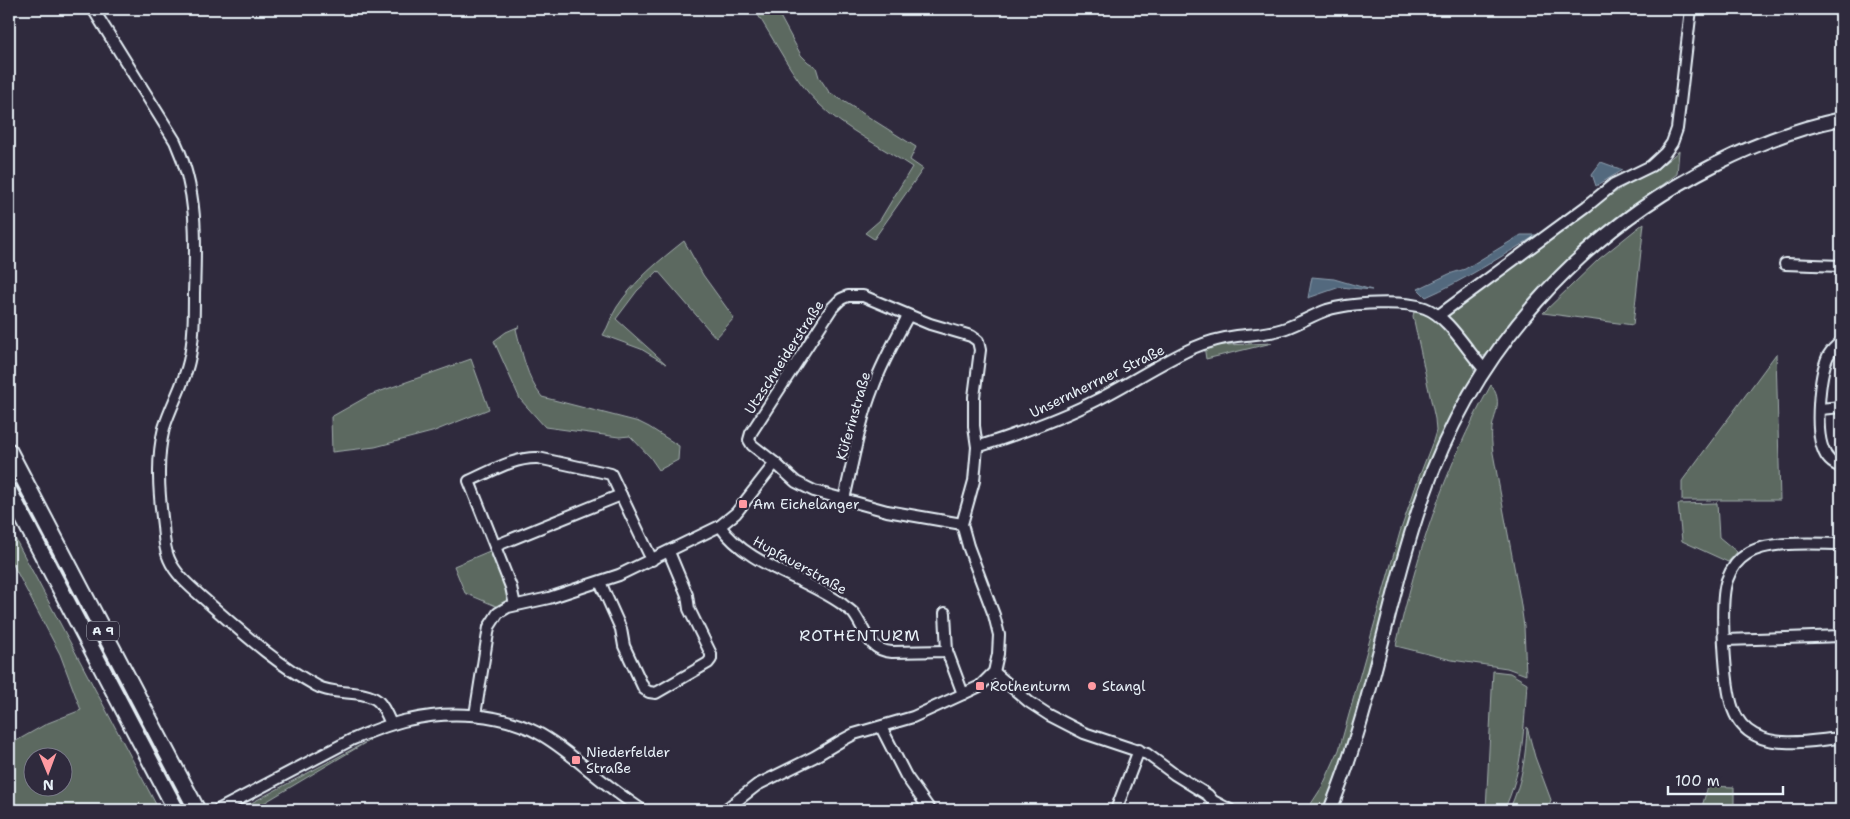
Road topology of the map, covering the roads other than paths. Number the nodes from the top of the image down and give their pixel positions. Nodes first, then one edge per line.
1 (93, 9) edge
2 (1690, 9) edge
3 (1841, 119) edge
4 (1786, 264) dead end
5 (1841, 266) edge
6 (1439, 315) junction
7 (908, 316) junction
8 (1841, 342) edge
9 (1484, 370) junction
10 (1841, 406) edge
11 (1820, 409) junction
12 (977, 447) junction
13 (9, 451) edge
14 (775, 463) junction
15 (1841, 467) edge
16 (9, 491) edge
17 (621, 495) junction
18 (844, 499) junction
19 (962, 524) junction
20 (720, 526) junction
21 (1841, 544) edge
22 (495, 546) junction
23 (668, 552) junction
24 (652, 560) junction
25 (600, 582) junction
26 (515, 605) junction
27 (945, 613) dead end
28 (1841, 636) edge
29 (1724, 640) junction
30 (947, 651) junction
31 (994, 672) junction
32 (963, 694) junction
33 (475, 716) junction
34 (392, 724) junction
35 (881, 727) junction
36 (1841, 738) edge
37 (1139, 750) junction
38 (1212, 805) edge
39 (221, 808) edge
40 (176, 810) edge
41 (197, 810) edge
42 (642, 810) edge
43 (726, 810) edge
44 (930, 810) edge
45 (1116, 810) edge
46 (1230, 810) edge
47 (1330, 810) edge

1 - 34 street
2 - 6 street
3 - 9 main road
4 - 5 street
6 - 9 street
6 - 12 street, Unsernherrner Straße
7 - 12 street, Utzschneiderstraße
7 - 14 street, Utzschneiderstraße
7 - 18 street, Küferinstraße
8 - 11 street
9 - 47 main road
10 - 11 street
11 - 15 street
12 - 19 street
13 - 41 highway, A 9
14 - 18 street
14 - 20 street
16 - 40 highway, A 9
17 - 22 street
17 - 22 street
17 - 24 street
18 - 19 street
19 - 31 street
20 - 23 street
20 - 30 street, Hupfauerstraße
21 - 29 street
22 - 26 street
23 - 24 street
23 - 25 street
24 - 25 street
25 - 26 street
26 - 33 street
27 - 30 street
28 - 29 street
29 - 36 street
30 - 32 street
31 - 32 street
31 - 37 street
32 - 35 street
33 - 34 street
33 - 42 street
34 - 39 street
35 - 43 street
35 - 44 street
37 - 38 street
37 - 45 street
38 - 46 street

